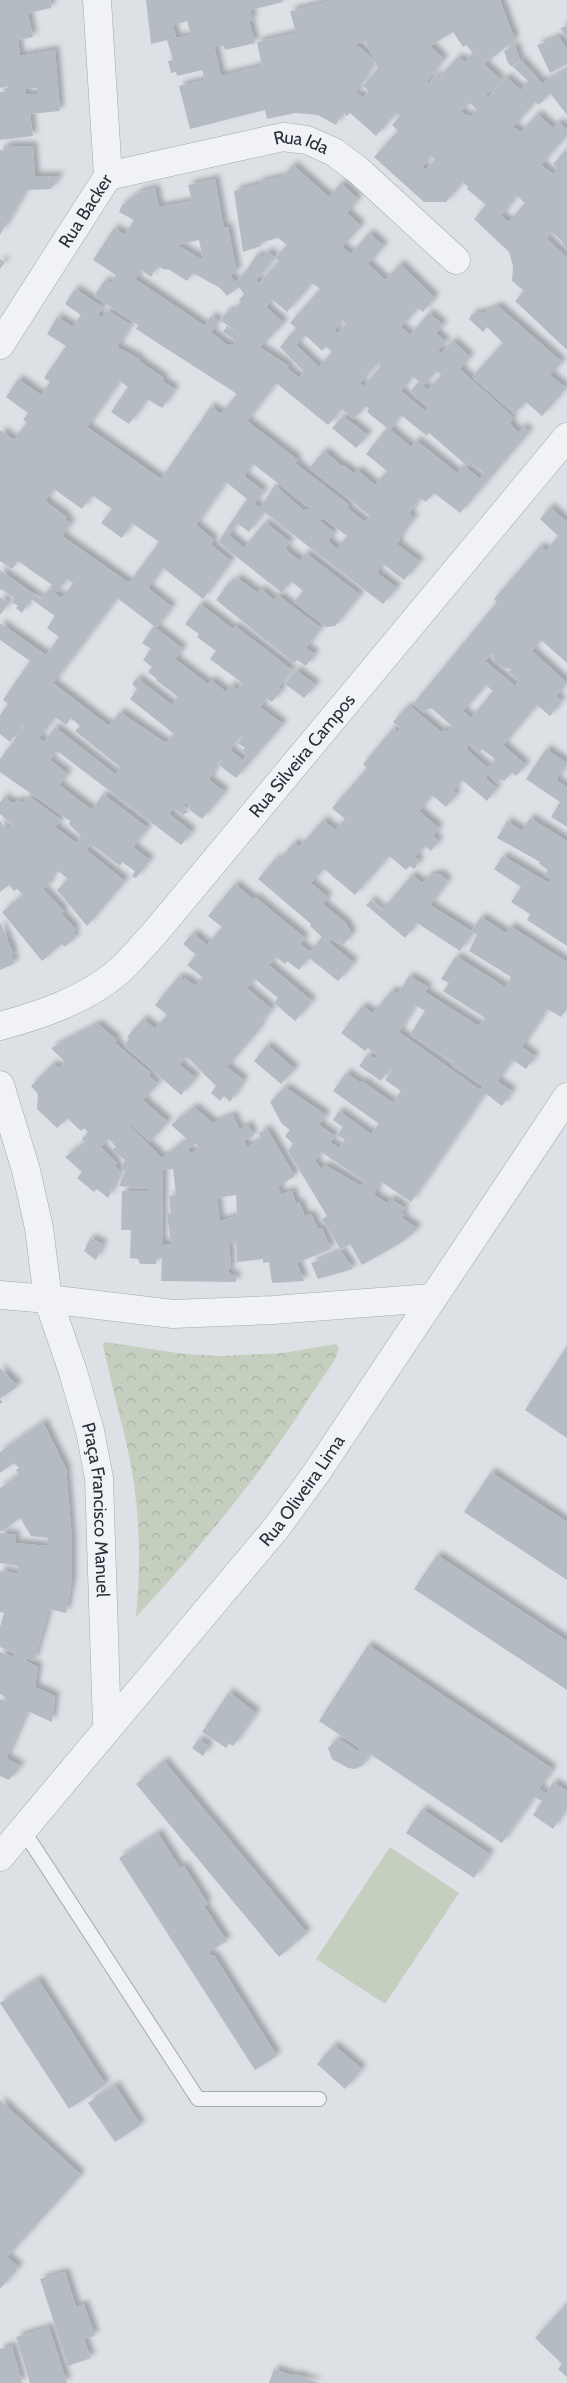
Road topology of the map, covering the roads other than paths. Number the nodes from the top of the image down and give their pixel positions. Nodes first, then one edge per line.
1 (97, 0) edge
2 (108, 176) junction
3 (456, 260) dead end
4 (0, 345) edge
5 (567, 437) edge
6 (0, 1026) edge
7 (0, 1085) edge
8 (567, 1097) edge
9 (0, 1295) edge
10 (432, 1298) junction
11 (48, 1300) junction
12 (107, 1727) junction
13 (22, 1830) junction
14 (0, 1857) edge
15 (319, 2099) dead end

1 - 2 street, Rua Backer
2 - 3 street, Rua Ida
2 - 4 street, Rua Backer
5 - 6 street, Rua Silveira Campos
7 - 11 street, Praça Francisco Manuel
8 - 10 street, Rua Oliveira Lima
9 - 11 street
10 - 11 street
10 - 12 street, Rua Oliveira Lima
11 - 12 street, Praça Francisco Manuel
12 - 13 street, Rua Oliveira Lima
13 - 14 street, Rua Oliveira Lima
13 - 15 lane

